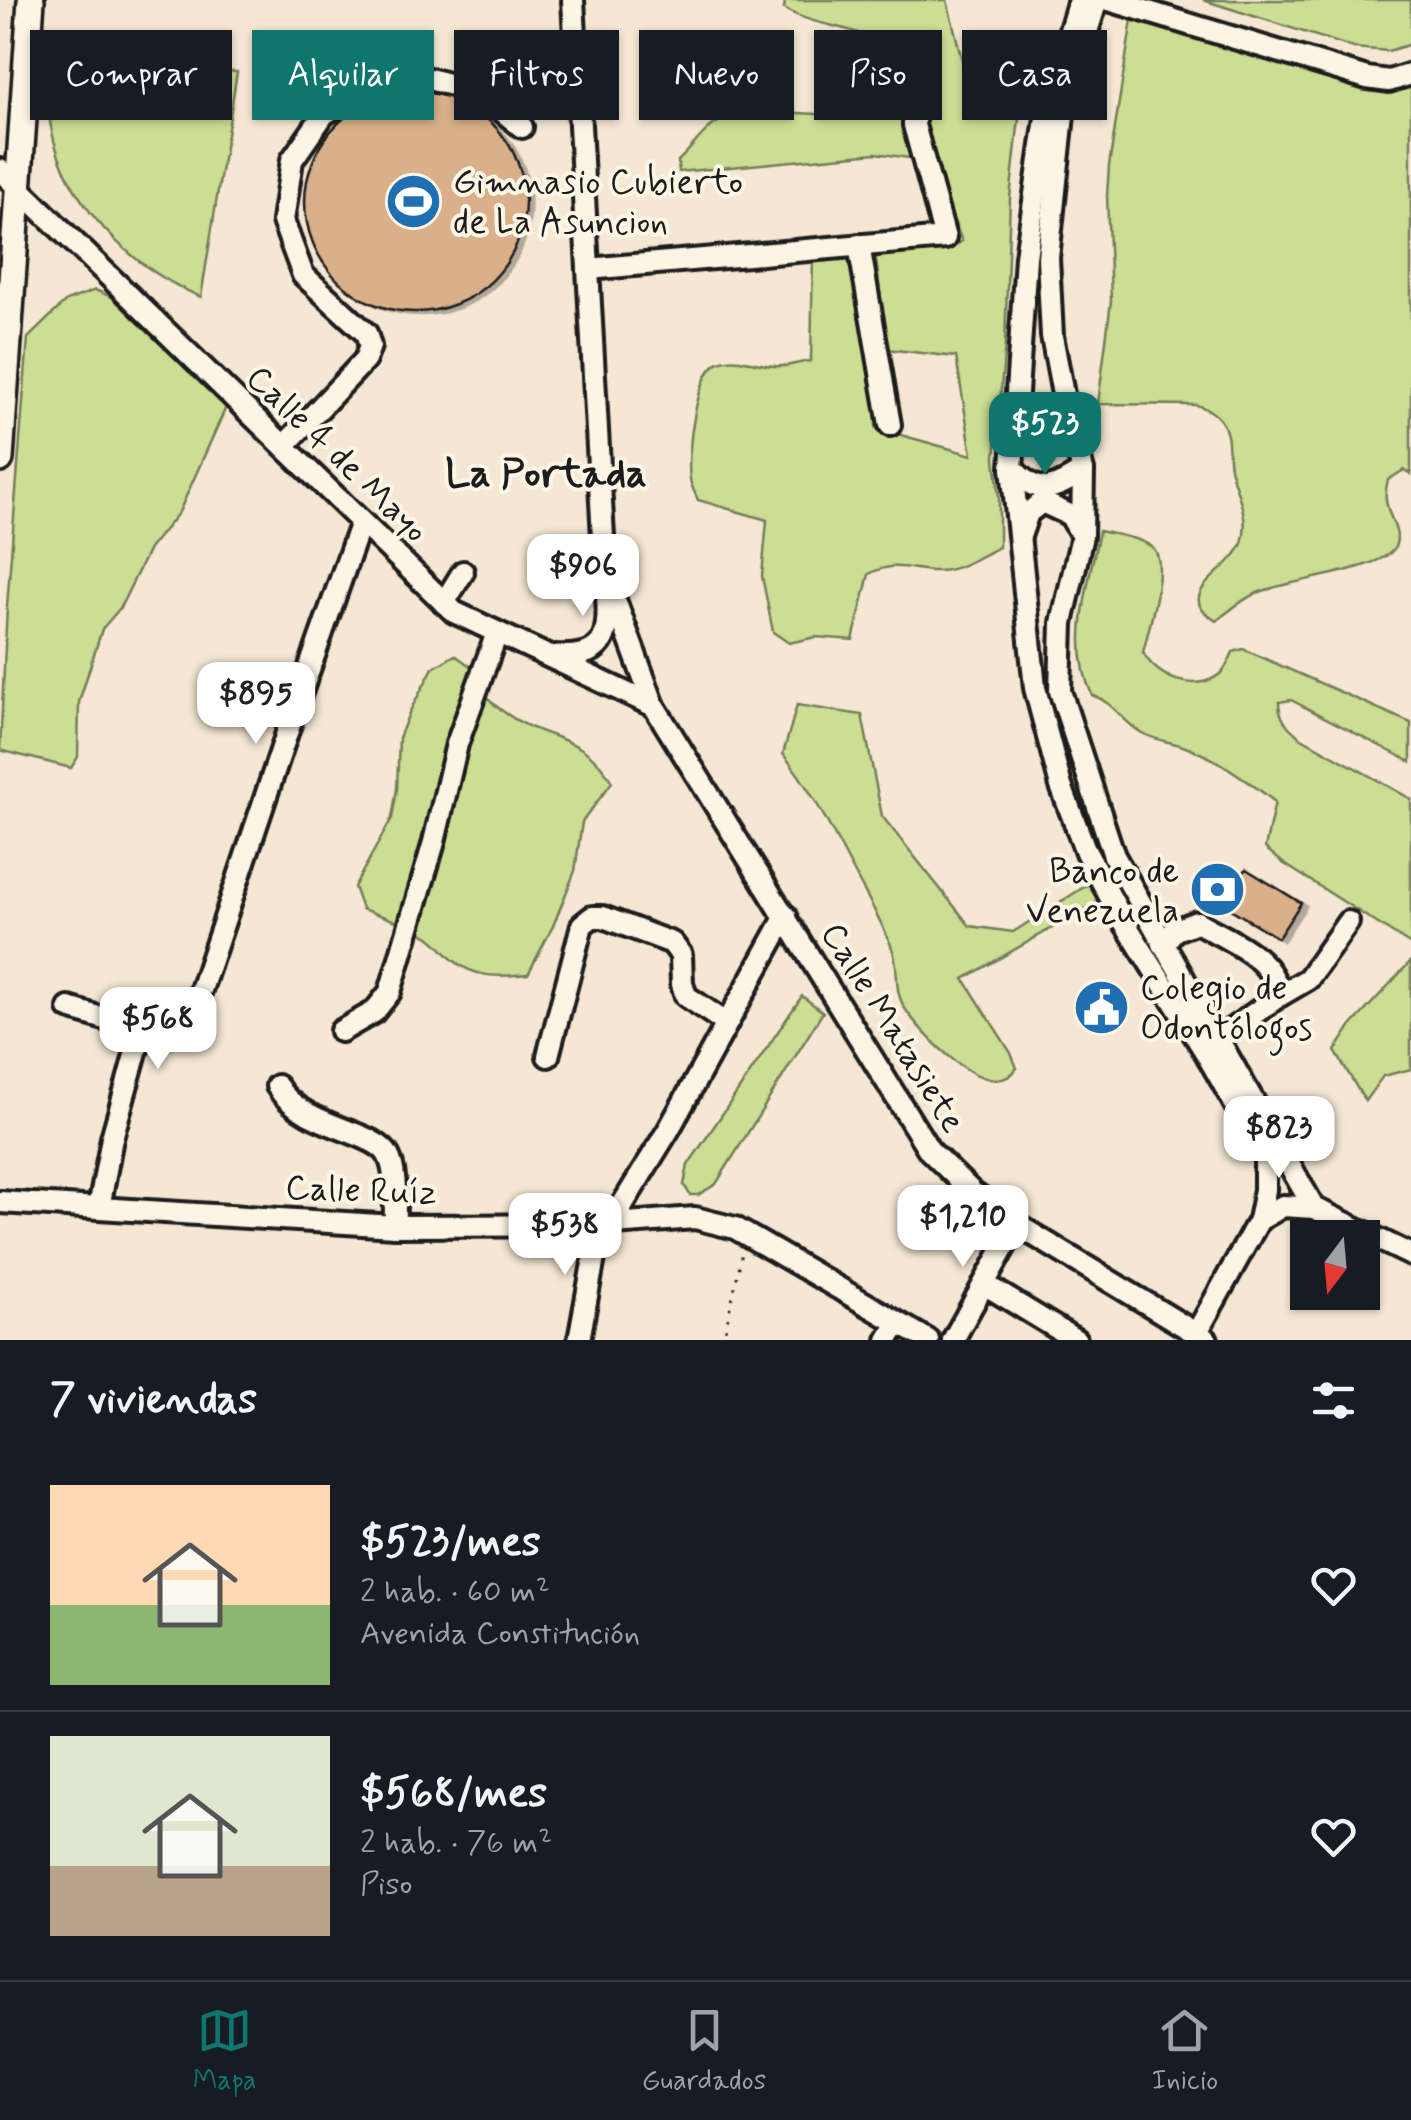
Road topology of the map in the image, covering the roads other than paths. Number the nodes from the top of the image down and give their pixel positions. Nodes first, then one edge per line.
1 (31, 0) edge
2 (573, 0) edge
3 (1080, 0) edge
4 (1097, 0) edge
5 (1109, 0) edge
6 (1411, 74) edge
7 (914, 120) edge
8 (522, 127) dead end
9 (9, 178) edge
10 (859, 245) junction
11 (588, 269) junction
12 (890, 425) dead end
13 (284, 446) junction
14 (0, 459) edge
15 (1012, 468) junction
16 (1083, 471) junction
17 (361, 522) junction
18 (1082, 536) junction
19 (1019, 539) junction
20 (463, 572) dead end
21 (605, 572) junction
22 (444, 603) junction
23 (497, 632) junction
24 (546, 655) junction
25 (654, 706) junction
26 (786, 916) junction
27 (1348, 922) dead end
28 (1164, 944) junction
29 (202, 990) dead end
30 (1279, 996) junction
31 (69, 1008) dead end
32 (726, 1023) junction
33 (342, 1031) dead end
34 (1217, 1040) junction
35 (548, 1056) dead end
36 (277, 1086) dead end
37 (1276, 1157) junction
38 (0, 1202) edge
39 (99, 1208) junction
40 (1314, 1208) junction
41 (1259, 1220) junction
42 (608, 1224) junction
43 (1017, 1224) junction
44 (395, 1226) junction
45 (1411, 1256) edge
46 (984, 1284) junction
47 (893, 1331) edge
48 (1201, 1337) edge
49 (580, 1340) edge
50 (928, 1340) edge
51 (953, 1340) edge
52 (1076, 1340) edge

1 - 9 main road
2 - 11 street
3 - 15 street
4 - 16 street
5 - 6 street
7 - 10 street
8 - 13 street
9 - 13 street, Calle 4 de Mayo
9 - 14 main road
10 - 11 street
10 - 12 street
11 - 21 street
13 - 17 street, Calle 4 de Mayo
15 - 16 street
15 - 19 street
16 - 18 street
17 - 22 street, Calle 4 de Mayo
17 - 29 street
18 - 19 street
18 - 28 street
19 - 37 street
20 - 22 street
21 - 24 street
21 - 25 street, Calle Matasiete
22 - 23 street, Calle 4 de Mayo
23 - 24 street, Calle 4 de Mayo
23 - 33 street
24 - 25 street, Calle 4 de Mayo
25 - 26 street, Calle Matasiete
26 - 32 street
26 - 43 street, Calle Matasiete
27 - 30 street
28 - 30 street
28 - 34 street
30 - 34 street
31 - 39 street
32 - 35 street
32 - 42 street
34 - 37 street
36 - 44 street
37 - 40 street
37 - 41 street
38 - 39 street, Calle Ruíz
39 - 44 street, Calle Ruíz
40 - 41 street
40 - 45 street
41 - 48 street
42 - 44 street, Calle Ruíz
42 - 47 street, Calle Ruíz
42 - 49 street
43 - 46 street
43 - 48 street, Calle Matasiete
46 - 51 street
46 - 52 street
47 - 50 street, Calle Ruíz

